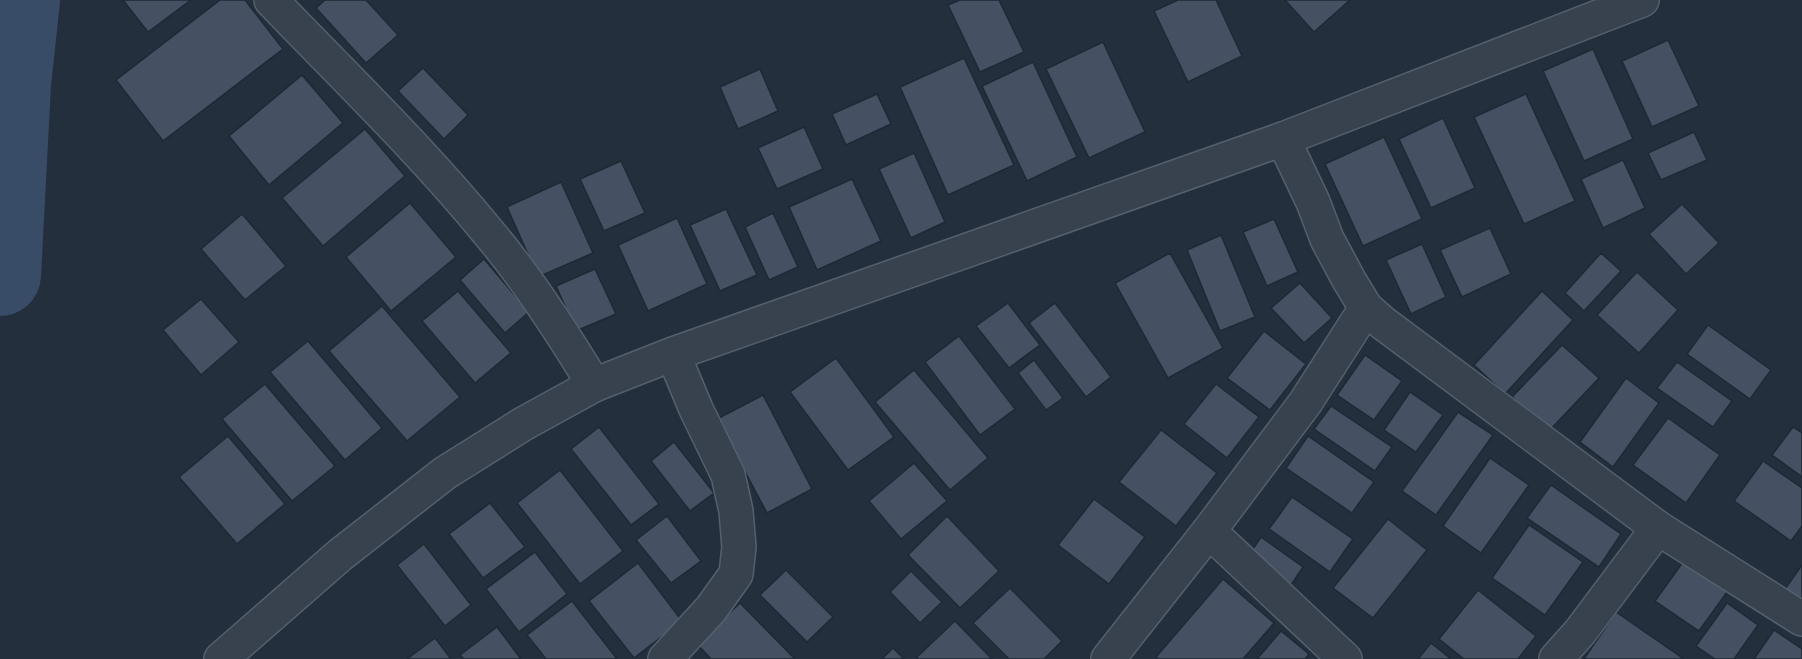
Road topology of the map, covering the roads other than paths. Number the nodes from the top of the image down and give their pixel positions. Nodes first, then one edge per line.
1 (271, 0) edge
2 (1642, 0) edge
3 (1283, 139) junction
4 (1366, 308) junction
5 (673, 354) junction
6 (594, 385) junction
7 (1658, 528) junction
8 (1209, 531) junction
9 (1802, 619) edge
10 (221, 659) edge
11 (665, 659) edge
12 (1108, 659) edge
13 (1345, 659) edge
14 (1556, 659) edge

1 - 6 street
2 - 3 street
3 - 4 street
3 - 5 street
4 - 7 street
4 - 8 street
5 - 6 street
5 - 11 street
6 - 10 street
7 - 9 street
7 - 14 street
8 - 12 street
8 - 13 street

